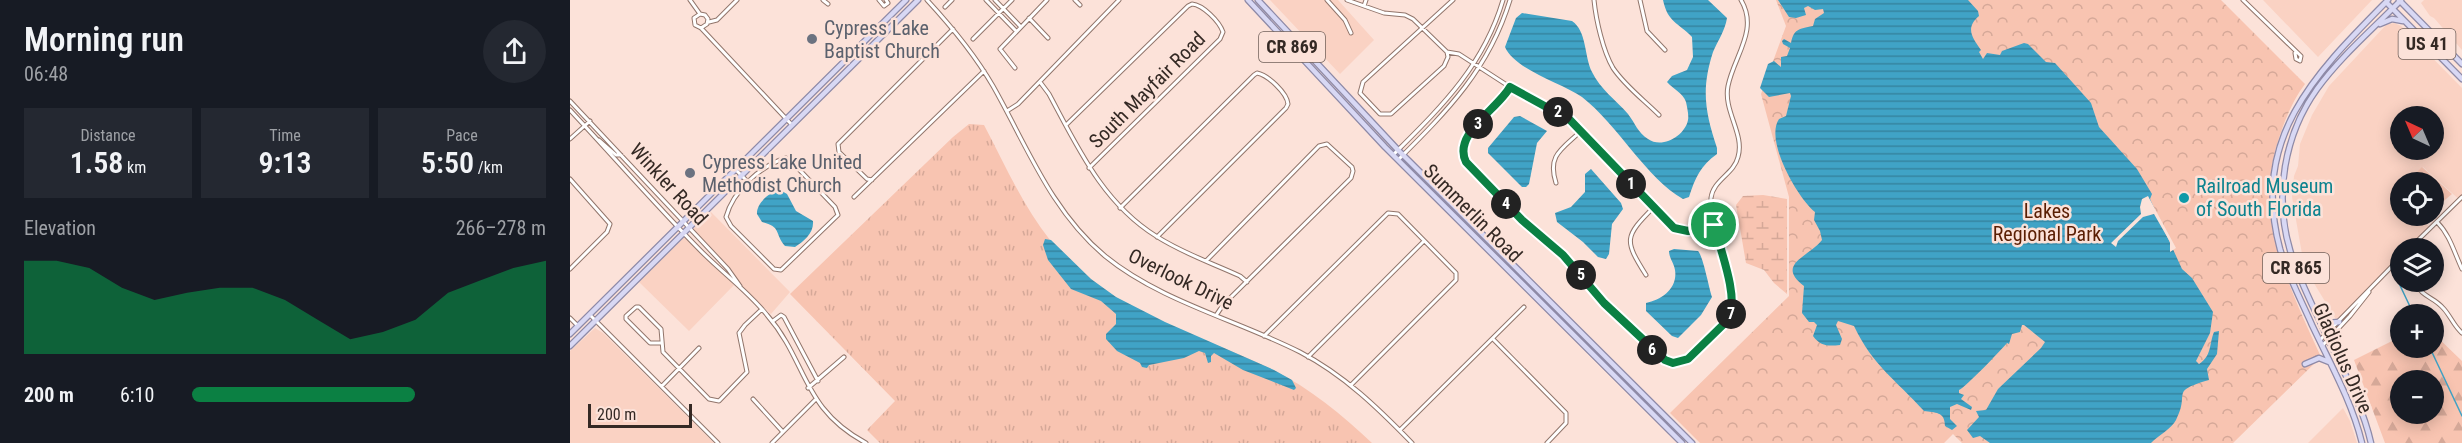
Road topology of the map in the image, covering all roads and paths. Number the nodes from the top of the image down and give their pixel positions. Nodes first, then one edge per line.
1 (690, 0) edge
2 (737, 0) edge
3 (823, 0) edge
4 (879, 0) edge
5 (888, 0) edge
6 (906, 0) edge
7 (918, 0) edge
8 (927, 0) edge
9 (952, 0) edge
10 (986, 0) edge
11 (994, 0) edge
12 (1012, 0) edge
13 (1047, 0) edge
14 (1075, 0) edge
15 (1119, 0) edge
16 (1248, 0) edge
17 (1258, 0) edge
18 (1326, 0) edge
19 (1347, 0) edge
20 (1366, 0) edge
21 (1453, 0) edge
22 (1503, 0) edge
23 (1510, 0) edge
24 (1594, 0) edge
25 (1640, 0) edge
26 (1741, 0) edge
27 (2243, 0) edge
28 (2400, 0) edge
29 (2386, 1) edge
30 (828, 4) dead end
31 (1080, 5) dead end
32 (1364, 6) junction
33 (945, 7) dead end
34 (1003, 9) junction
35 (2393, 9) junction
36 (999, 13) junction
37 (700, 14) junction
38 (1029, 18) junction
39 (708, 21) junction
40 (2406, 22) junction
41 (1020, 26) junction
42 (1422, 27) junction
43 (701, 28) junction
44 (953, 29) junction
45 (1016, 31) junction
46 (2371, 31) junction
47 (1351, 33) dead end
48 (1048, 38) dead end
49 (973, 39) dead end
50 (1665, 50) dead end
51 (852, 52) junction
52 (1447, 52) junction
53 (2295, 53) dead end
54 (858, 59) junction
55 (1474, 64) junction
56 (2462, 64) edge
57 (1015, 68) dead end
58 (1480, 68) junction
59 (984, 71) junction
60 (2462, 79) edge
61 (1040, 82) junction
62 (1510, 87) junction
63 (570, 101) edge
64 (570, 110) edge
65 (1007, 111) junction
66 (1659, 116) dead end
67 (786, 118) junction
68 (590, 122) junction
69 (792, 124) junction
70 (1065, 125) junction
71 (584, 126) junction
72 (1581, 131) junction
73 (595, 138) junction
74 (570, 139) edge
75 (1398, 150) junction
76 (621, 155) junction
77 (1394, 155) junction
78 (1403, 155) junction
79 (1398, 160) junction
80 (1089, 168) junction
81 (736, 170) junction
82 (743, 174) junction
83 (570, 179) edge
84 (872, 180) junction
85 (750, 181) junction
86 (1556, 183) dead end
87 (854, 197) dead end
88 (2462, 197) edge
89 (1654, 207) junction
90 (1120, 208) junction
91 (2444, 215) edge
92 (683, 222) junction
93 (1714, 225) junction
94 (2433, 226) edge
95 (2441, 226) edge
96 (678, 227) junction
97 (689, 228) junction
98 (684, 233) junction
99 (1157, 237) junction
100 (2420, 238) edge
101 (1424, 241) junction
102 (1206, 261) junction
103 (2460, 261) edge
104 (2462, 268) edge
105 (570, 269) edge
106 (2390, 270) edge
107 (1646, 275) dead end
108 (1247, 282) junction
109 (743, 290) junction
110 (2369, 290) junction
111 (2421, 292) edge
112 (1524, 307) dead end
113 (762, 309) junction
114 (590, 315) junction
115 (1217, 315) junction
116 (2318, 317) junction
117 (570, 318) edge
118 (595, 321) junction
119 (772, 321) junction
120 (2339, 322) junction
121 (578, 326) junction
122 (2462, 333) edge
123 (570, 334) edge
124 (1264, 336) junction
125 (2327, 337) junction
126 (1493, 339) junction
127 (2319, 340) junction
128 (662, 343) junction
129 (570, 346) edge
130 (2322, 346) junction
131 (699, 348) dead end
132 (844, 357) dead end
133 (1308, 357) junction
134 (2329, 362) junction
135 (2305, 364) dead end
136 (678, 369) junction
137 (818, 381) junction
138 (1351, 385) junction
139 (662, 386) junction
140 (808, 388) junction
141 (753, 399) dead end
142 (815, 400) junction
143 (1400, 430) junction
144 (783, 432) junction
145 (863, 442) edge
146 (718, 443) edge
147 (772, 443) edge
148 (1412, 443) edge
149 (1547, 443) edge
150 (1682, 443) edge
151 (1692, 443) edge
152 (2362, 443) edge
153 (2371, 443) edge

1 - 37 street
2 - 39 street
3 - 30 street
4 - 5 street
6 - 51 main road
7 - 54 main road
8 - 44 street, Overlook Drive
9 - 33 street
10 - 36 street
11 - 34 street
12 - 34 street
13 - 38 street
14 - 31 street
15 - 61 street
16 - 77 main road, Summerlin Road / CR 869
17 - 75 main road, Summerlin Road / CR 869
18 - 47 street
19 - 32 street
20 - 32 street
21 - 42 street
22 - 55 street
23 - 58 street
24 - 66 street
25 - 50 street
26 - 93 street
27 - 53 street
28 - 35 main road, Gladiolus Drive
28 - 56 main road, US 41
29 - 35 main road, US 41
29 - 127 main road, Gladiolus Drive / CR 865
32 - 42 street
34 - 36 street
34 - 41 street
35 - 40 main road, US 41
35 - 46 main road, Gladiolus Drive / CR 865
36 - 45 street
36 - 49 street
37 - 39 street
37 - 43 street
38 - 41 street
38 - 48 street
39 - 43 street
40 - 46 main road
40 - 60 main road, US 41
41 - 45 street
42 - 52 street
42 - 52 street
43 - 67 street
44 - 59 street, Overlook Drive
44 - 84 street
45 - 57 street
46 - 116 main road, Gladiolus Drive / CR 865
51 - 54 street
51 - 67 main road
52 - 55 street
54 - 69 main road
55 - 58 street
55 - 75 street
58 - 62 street
58 - 78 street
59 - 65 street, Overlook Drive
59 - 84 street
61 - 65 street
61 - 70 street
62 - 72 street
62 - 93 street
63 - 68 street, Winkler Road
64 - 71 street, Winkler Road
65 - 115 street, Overlook Drive
67 - 69 street
67 - 81 main road
68 - 71 street
68 - 76 street, Winkler Road
69 - 82 main road
70 - 80 street
70 - 80 street, South Mayfair Road
71 - 73 street, Winkler Road
71 - 74 street
72 - 86 street
72 - 89 street
73 - 76 street
73 - 96 street, Winkler Road
75 - 77 street
75 - 78 main road, Summerlin Road / CR 869
76 - 92 street, Winkler Road
77 - 79 main road, Summerlin Road / CR 869
78 - 79 street
78 - 151 main road, Summerlin Road / CR 869
79 - 150 main road, Summerlin Road / CR 869
80 - 90 street
81 - 82 street
81 - 92 main road
82 - 85 street
82 - 97 main road
83 - 105 street
84 - 87 street
85 - 85 street
88 - 91 street
89 - 93 street
89 - 107 street
90 - 99 street
90 - 99 street
92 - 96 main road
92 - 97 street, Winkler Road
94 - 100 street
95 - 103 street
96 - 98 street, Winkler Road
96 - 114 main road
97 - 98 main road
97 - 109 street, Winkler Road
98 - 109 street, Winkler Road
98 - 118 main road
99 - 102 street
101 - 124 street
101 - 133 street
101 - 138 street
102 - 108 street
102 - 108 street
103 - 104 street
106 - 110 street
108 - 115 street
109 - 113 street, Winkler Road
110 - 120 street
110 - 125 street
111 - 122 street
112 - 126 street
113 - 119 street, Winkler Road
113 - 136 street
114 - 118 street
114 - 121 main road
115 - 124 street, Overlook Drive
116 - 120 main road
116 - 125 main road, Gladiolus Drive / CR 865
117 - 121 street
118 - 129 main road
118 - 139 street
119 - 137 street
119 - 140 street, Winkler Road
120 - 125 street
121 - 123 main road
124 - 133 street, Overlook Drive
125 - 127 street
125 - 130 street
125 - 153 main road, Gladiolus Drive / CR 865
126 - 143 street
126 - 149 street
127 - 130 main road, Gladiolus Drive / CR 865
128 - 128 street
128 - 136 street
130 - 134 main road, Gladiolus Drive / CR 865
131 - 136 street
132 - 137 street
133 - 138 street, Overlook Drive
134 - 135 main road
134 - 152 main road, Gladiolus Drive / CR 865
136 - 139 street
137 - 140 street
138 - 143 street, Overlook Drive
139 - 146 street
140 - 142 street, Winkler Road
141 - 144 street
142 - 144 street
142 - 145 street, Winkler Road
143 - 148 street, Overlook Drive
144 - 147 street

